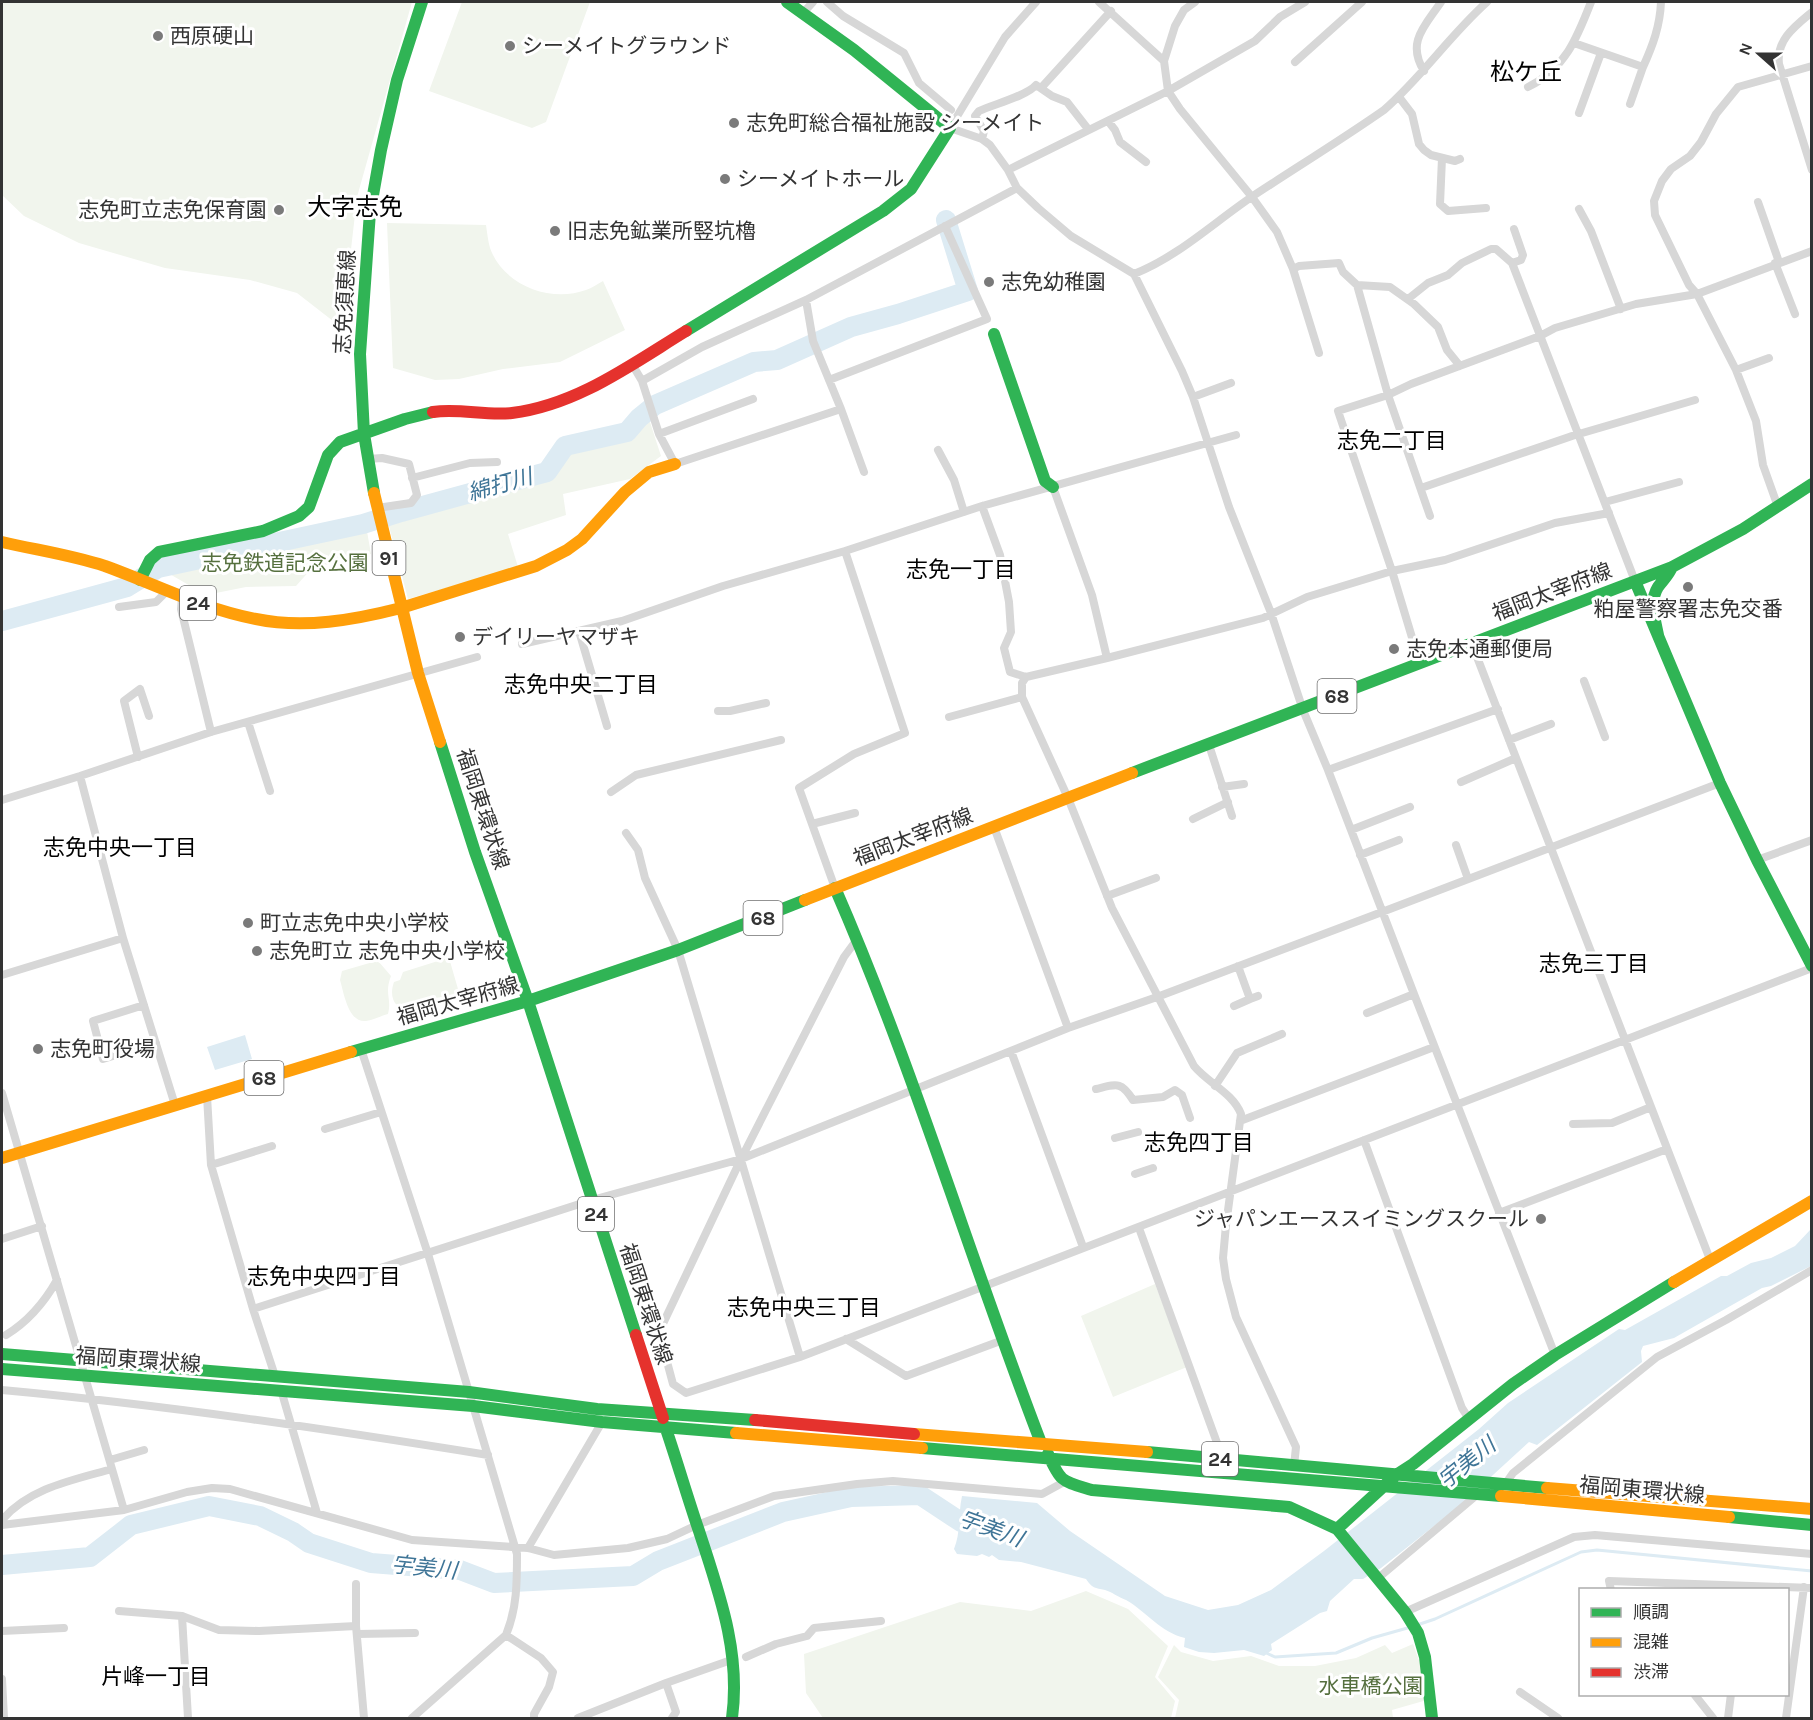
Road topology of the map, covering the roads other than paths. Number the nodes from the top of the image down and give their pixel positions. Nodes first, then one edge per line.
1 (422, 2) edge
2 (787, 2) edge
3 (813, 2) edge
4 (827, 2) edge
5 (1036, 2) edge
6 (1099, 2) edge
7 (1195, 2) edge
8 (1305, 2) edge
9 (1362, 2) edge
10 (1441, 2) edge
11 (1487, 2) edge
12 (1591, 2) edge
13 (1661, 2) edge
14 (1111, 11) junction
15 (1812, 12) edge
16 (803, 13) junction
17 (1574, 43) junction
18 (1601, 52) junction
19 (1164, 61) junction
20 (1295, 62) dead end
21 (1812, 66) edge
22 (1643, 67) junction
23 (1424, 71) junction
24 (1782, 75) junction
25 (1528, 87) dead end
26 (1041, 88) junction
27 (1168, 91) junction
28 (1399, 97) junction
29 (1630, 104) dead end
30 (951, 110) dead end
31 (1579, 113) dead end
32 (1108, 120) junction
33 (950, 128) junction
34 (1088, 129) junction
35 (982, 139) junction
36 (1442, 158) junction
37 (1460, 159) dead end
38 (1146, 162) dead end
39 (1008, 170) junction
40 (1812, 170) edge
41 (1017, 188) junction
42 (1252, 197) junction
43 (1758, 202) dead end
44 (1486, 208) dead end
45 (1579, 209) dead end
46 (945, 226) junction
47 (1514, 229) dead end
48 (1812, 251) edge
49 (1512, 263) junction
50 (1777, 263) junction
51 (1293, 269) junction
52 (1134, 274) junction
53 (1357, 285) junction
54 (1696, 294) junction
55 (1408, 299) junction
56 (806, 300) junction
57 (1621, 309) junction
58 (1795, 314) dead end
59 (994, 334) dead end
60 (1540, 336) junction
61 (1319, 353) dead end
62 (1769, 358) dead end
63 (632, 364) junction
64 (1460, 366) junction
65 (1736, 370) junction
66 (829, 380) junction
67 (642, 381) junction
68 (1231, 383) dead end
69 (1388, 395) junction
70 (1193, 397) junction
71 (753, 399) dead end
72 (1695, 400) dead end
73 (841, 409) junction
74 (364, 434) junction
75 (659, 434) junction
76 (1236, 435) dead end
77 (1578, 435) junction
78 (1209, 444) junction
79 (938, 450) dead end
80 (368, 459) junction
81 (497, 462) dead end
82 (675, 464) junction
83 (864, 472) dead end
84 (412, 478) junction
85 (1678, 482) dead end
86 (1812, 483) edge
87 (1053, 487) junction
88 (1420, 488) junction
89 (1605, 502) junction
90 (982, 506) junction
91 (1778, 507) junction
92 (377, 508) junction
93 (964, 512) junction
94 (1609, 513) junction
95 (1430, 516) dead end
96 (2, 542) edge
97 (845, 551) junction
98 (1672, 567) junction
99 (1392, 572) junction
100 (140, 580) junction
101 (1635, 581) junction
102 (167, 591) junction
103 (182, 597) junction
104 (119, 607) dead end
105 (401, 608) junction
106 (1271, 614) junction
107 (579, 631) junction
108 (1658, 635) junction
109 (522, 644) dead end
110 (1472, 644) junction
111 (477, 657) dead end
112 (1107, 658) junction
113 (1420, 664) junction
114 (418, 673) junction
115 (1026, 677) junction
116 (1584, 681) dead end
117 (1022, 697) junction
118 (766, 703) dead end
119 (1498, 709) junction
120 (1303, 710) junction
121 (718, 711) dead end
122 (149, 716) dead end
123 (949, 717) dead end
124 (248, 722) junction
125 (1551, 723) dead end
126 (608, 726) dead end
127 (211, 732) junction
128 (1605, 737) dead end
129 (780, 740) dead end
130 (1509, 740) junction
131 (1209, 746) junction
132 (138, 757) junction
133 (1516, 758) junction
134 (1328, 770) junction
135 (80, 776) junction
136 (1461, 782) dead end
137 (1720, 783) junction
138 (1244, 784) dead end
139 (1222, 787) junction
140 (270, 791) dead end
141 (611, 792) dead end
142 (1068, 798) junction
143 (2, 800) edge
144 (1228, 802) junction
145 (1410, 807) dead end
146 (855, 813) dead end
147 (1232, 816) dead end
148 (1193, 819) dead end
149 (812, 824) junction
150 (994, 827) junction
151 (1351, 830) junction
152 (626, 833) dead end
153 (1399, 840) dead end
154 (1812, 840) edge
155 (1456, 845) dead end
156 (1552, 847) junction
157 (1360, 855) junction
158 (1757, 860) junction
159 (1156, 878) dead end
160 (1468, 879) junction
161 (835, 888) junction
162 (1107, 896) junction
163 (1382, 912) junction
164 (123, 938) junction
165 (858, 938) junction
166 (678, 950) junction
167 (1238, 966) junction
168 (1812, 967) edge
169 (2, 975) edge
170 (1414, 994) junction
171 (1157, 997) junction
172 (528, 1000) junction
173 (144, 1005) junction
174 (1234, 1006) dead end
175 (1367, 1013) dead end
176 (1068, 1028) junction
177 (1282, 1034) dead end
178 (1626, 1040) junction
179 (156, 1043) junction
180 (1434, 1047) junction
181 (361, 1049) junction
182 (1011, 1051) junction
183 (1215, 1086) junction
184 (916, 1089) junction
185 (1096, 1089) dead end
186 (2, 1093) edge
187 (207, 1096) junction
188 (175, 1105) junction
189 (1456, 1105) junction
190 (1651, 1107) junction
191 (381, 1112) junction
192 (1190, 1118) dead end
193 (1240, 1121) junction
194 (1573, 1124) dead end
195 (325, 1129) dead end
196 (1138, 1132) dead end
197 (1115, 1138) dead end
198 (1364, 1140) junction
199 (272, 1146) dead end
200 (1667, 1149) junction
201 (20, 1152) junction
202 (2, 1158) edge
203 (741, 1159) junction
204 (211, 1165) junction
205 (1153, 1168) dead end
206 (1135, 1174) dead end
207 (1230, 1193) junction
208 (592, 1200) junction
209 (1812, 1201) edge
210 (1499, 1213) junction
211 (42, 1226) junction
212 (1139, 1228) junction
213 (2, 1239) edge
214 (1083, 1247) junction
215 (428, 1254) junction
216 (1711, 1262) junction
217 (1812, 1270) edge
218 (57, 1280) junction
219 (983, 1286) junction
220 (253, 1309) junction
221 (6, 1335) dead end
222 (846, 1339) junction
223 (1003, 1340) junction
224 (2, 1354) edge
225 (1555, 1355) junction
226 (800, 1357) junction
227 (81, 1361) junction
228 (2, 1369) edge
229 (85, 1376) junction
230 (275, 1376) junction
231 (2, 1390) edge
232 (281, 1390) junction
233 (469, 1392) junction
234 (92, 1398) junction
235 (473, 1406) junction
236 (661, 1413) junction
237 (1469, 1419) junction
238 (602, 1422) junction
239 (292, 1423) junction
240 (665, 1426) junction
241 (1041, 1443) junction
242 (144, 1450) dead end
243 (488, 1455) junction
244 (1051, 1458) junction
245 (1220, 1459) junction
246 (111, 1464) junction
247 (1294, 1466) junction
248 (1398, 1475) junction
249 (1064, 1482) junction
250 (1506, 1483) junction
251 (1385, 1487) junction
252 (1473, 1494) junction
253 (1812, 1509) edge
254 (124, 1510) junction
255 (317, 1513) junction
256 (2, 1520) edge
257 (1812, 1524) edge
258 (2, 1525) edge
259 (698, 1525) junction
260 (1340, 1531) junction
261 (528, 1548) junction
262 (516, 1551) junction
263 (1812, 1554) edge
264 (1375, 1576) junction
265 (356, 1584) dead end
266 (1687, 1587) edge
267 (1611, 1588) edge
268 (1744, 1588) edge
269 (1808, 1588) edge
270 (119, 1611) dead end
271 (1406, 1614) junction
272 (182, 1616) junction
273 (881, 1621) dead end
274 (64, 1628) dead end
275 (357, 1630) junction
276 (2, 1631) edge
277 (415, 1633) dead end
278 (507, 1635) junction
279 (740, 1658) junction
280 (2, 1679) edge
281 (666, 1683) junction
282 (1520, 1692) dead end
283 (1695, 1696) edge
284 (1731, 1696) edge
285 (4, 1719) edge
286 (188, 1719) edge
287 (364, 1719) edge
288 (412, 1719) edge
289 (534, 1719) edge
290 (578, 1719) edge
291 (672, 1719) edge
292 (732, 1719) edge
293 (1432, 1719) edge
294 (1558, 1719) edge
295 (1713, 1719) edge
296 (1728, 1719) edge
297 (1786, 1719) edge

1 - 74 main road, 志免須恵線 / 91
2 - 16 main road
3 - 16 street
4 - 30 street
5 - 33 street
6 - 14 street
7 - 19 street
8 - 27 street
9 - 20 street
10 - 23 street
11 - 23 street
12 - 17 street
13 - 22 street
14 - 19 street
14 - 26 street
15 - 24 street
16 - 33 main road
17 - 18 street
17 - 25 street
18 - 22 street
18 - 31 street
19 - 27 street
21 - 24 street
22 - 29 street
23 - 28 street
24 - 40 street
24 - 54 street
26 - 34 street
26 - 35 street
27 - 32 street
27 - 42 street
28 - 36 street
28 - 42 street
32 - 34 street
32 - 38 street
33 - 35 street
33 - 63 main road
34 - 39 street
35 - 39 street
36 - 37 street
36 - 44 street
39 - 41 street
41 - 46 street
41 - 52 street
42 - 51 street
42 - 52 street
43 - 50 street
45 - 57 street
46 - 56 street
46 - 66 street
47 - 49 street
48 - 50 street
49 - 55 street
49 - 60 street
50 - 54 street
50 - 58 street
51 - 53 street
51 - 61 street
52 - 70 street
53 - 55 street
53 - 69 street
54 - 57 street
54 - 65 street
55 - 64 street
56 - 66 street
56 - 67 street
57 - 60 street
59 - 87 main road
60 - 64 street
60 - 77 street
62 - 65 street
63 - 67 street
63 - 74 main road
64 - 69 street
65 - 91 street
66 - 73 street
67 - 75 street
68 - 70 street
69 - 88 street
69 - 99 street
70 - 78 street
71 - 75 street
72 - 77 street
73 - 82 street
73 - 83 street
74 - 80 main road, 志免須恵線 / 91
74 - 100 main road
75 - 82 street
76 - 78 street
77 - 88 street
77 - 89 street
78 - 87 street
78 - 106 street
79 - 93 street
80 - 84 street
80 - 92 main road, 志免須恵線 / 91
81 - 84 street
82 - 105 main road
84 - 92 street
85 - 89 street
86 - 91 main road, 福岡太宰府線 / 68
87 - 90 street
87 - 112 street
88 - 95 street
89 - 94 street
90 - 93 street
90 - 115 street
91 - 98 main road, 福岡太宰府線 / 68
92 - 105 main road, 志免須恵線 / 91
93 - 97 street
94 - 99 street
94 - 101 street
96 - 100 main road, 24
97 - 107 street
97 - 149 street
98 - 101 main road, 福岡太宰府線 / 68
98 - 108 main road
99 - 106 street
99 - 113 street
100 - 102 main road, 24
101 - 108 main road
101 - 110 main road, 福岡太宰府線 / 68
102 - 103 main road, 24
102 - 104 street
103 - 105 main road, 24
103 - 127 street
105 - 114 main road, 福岡東環状線 / 24
106 - 112 street
106 - 120 street
107 - 109 street
107 - 126 street
108 - 137 main road
110 - 113 main road, 福岡太宰府線 / 68
110 - 119 street
111 - 114 street
112 - 115 street
113 - 120 main road, 福岡太宰府線 / 68
114 - 124 street
114 - 172 main road, 福岡東環状線 / 24
115 - 117 street
116 - 128 street
117 - 123 street
117 - 142 street
118 - 121 street
119 - 130 street
119 - 134 street
120 - 131 main road, 福岡太宰府線 / 68
120 - 134 street
122 - 132 street
124 - 127 street
124 - 140 street
125 - 130 street
127 - 132 street
129 - 141 street
130 - 133 street
131 - 139 street
131 - 142 main road, 福岡太宰府線 / 68
132 - 135 street
133 - 136 street
133 - 156 street
134 - 151 street
135 - 143 street
135 - 164 street
137 - 156 street
137 - 158 main road
138 - 139 street
139 - 144 street
142 - 150 main road, 福岡太宰府線 / 68
142 - 162 street
144 - 147 street
144 - 148 street
145 - 151 street
146 - 149 street
149 - 161 street
150 - 161 main road, 福岡太宰府線 / 68
150 - 176 street
151 - 157 street
152 - 166 street
153 - 157 street
154 - 158 street
155 - 160 street
156 - 160 street
156 - 178 street
157 - 163 street
158 - 168 main road
159 - 162 street
160 - 163 street
161 - 165 main road
161 - 166 main road, 福岡太宰府線 / 68
162 - 171 street
163 - 167 street
163 - 170 street
164 - 169 street
164 - 173 street
165 - 184 main road
165 - 203 street
166 - 172 main road, 福岡太宰府線 / 68
166 - 203 street
167 - 171 street
167 - 174 street
168 - 178 street
170 - 175 street
170 - 180 street
171 - 176 street
171 - 183 street
172 - 181 main road, 福岡太宰府線 / 68
172 - 208 main road, 福岡東環状線 / 24
173 - 179 street
173 - 179 street
176 - 182 street
177 - 183 street
178 - 189 street
178 - 190 street
179 - 188 street
180 - 189 street
180 - 193 street
181 - 187 main road, 福岡太宰府線 / 68
181 - 191 street
182 - 184 street
182 - 214 street
183 - 193 street
184 - 203 street
184 - 219 main road
185 - 192 street
186 - 201 street
187 - 188 main road, 福岡太宰府線 / 68
187 - 204 street
188 - 201 main road, 福岡太宰府線 / 68
189 - 198 street
189 - 210 street
190 - 194 street
190 - 200 street
191 - 195 street
191 - 215 street
193 - 207 street
196 - 197 street
198 - 207 street
198 - 237 street
199 - 204 street
200 - 210 street
200 - 216 street
201 - 202 main road, 福岡太宰府線 / 68
201 - 211 street
203 - 208 street
203 - 226 street
203 - 226 street
204 - 220 street
205 - 206 street
207 - 212 street
207 - 247 street
208 - 215 street
208 - 236 main road, 福岡東環状線 / 24
209 - 216 main road
210 - 225 street
211 - 213 street
211 - 218 street
212 - 214 street
212 - 245 street
214 - 219 street
215 - 220 street
215 - 233 street
216 - 225 main road
217 - 250 street
218 - 221 street
218 - 227 street
219 - 222 street
219 - 223 main road
220 - 230 street
222 - 223 street
222 - 226 street
223 - 241 main road
224 - 227 main road, 福岡東環状線 / 24
225 - 237 main road
227 - 229 street
227 - 230 main road, 福岡東環状線 / 24
228 - 229 main road, 福岡東環状線 / 24
229 - 232 main road, 福岡東環状線 / 24
229 - 234 street
230 - 233 main road, 福岡東環状線 / 24
231 - 234 street
232 - 235 main road, 福岡東環状線 / 24
232 - 239 street
233 - 235 street
233 - 236 main road, 福岡東環状線 / 24
234 - 239 street
234 - 246 street
235 - 238 main road, 福岡東環状線 / 24
235 - 243 street
236 - 240 main road, 福岡東環状線 / 24
236 - 241 main road, 福岡東環状線 / 24
237 - 248 main road
238 - 240 main road, 福岡東環状線 / 24
238 - 261 street
239 - 243 street
239 - 255 street
240 - 244 main road, 福岡東環状線 / 24
240 - 259 main road
241 - 244 main road
241 - 245 main road, 福岡東環状線 / 24
242 - 246 street
243 - 262 street
244 - 249 main road
244 - 251 main road, 福岡東環状線 / 24
245 - 247 main road, 福岡東環状線 / 24
246 - 254 street
246 - 256 street
247 - 248 main road, 福岡東環状線 / 24
248 - 250 main road, 福岡東環状線 / 24
248 - 251 main road
249 - 259 street
249 - 260 main road, 24
250 - 253 main road, 福岡東環状線 / 24
251 - 252 main road, 24
251 - 260 main road
252 - 257 main road, 福岡東環状線 / 24
252 - 264 street
254 - 255 street
254 - 258 street
255 - 262 street
259 - 261 street
259 - 279 main road
260 - 264 main road, 24
261 - 262 street
262 - 278 street
263 - 271 street
264 - 271 main road, 24
265 - 275 street
266 - 267 street
266 - 268 street
268 - 269 street
269 - 297 street
270 - 272 street
271 - 293 main road, 24
272 - 275 street
272 - 286 street
273 - 279 street
274 - 276 street
275 - 277 street
275 - 287 street
278 - 288 street
278 - 289 street
279 - 281 street
279 - 292 main road
280 - 285 street
281 - 290 street
281 - 291 street
282 - 294 street
283 - 295 street
284 - 296 street

